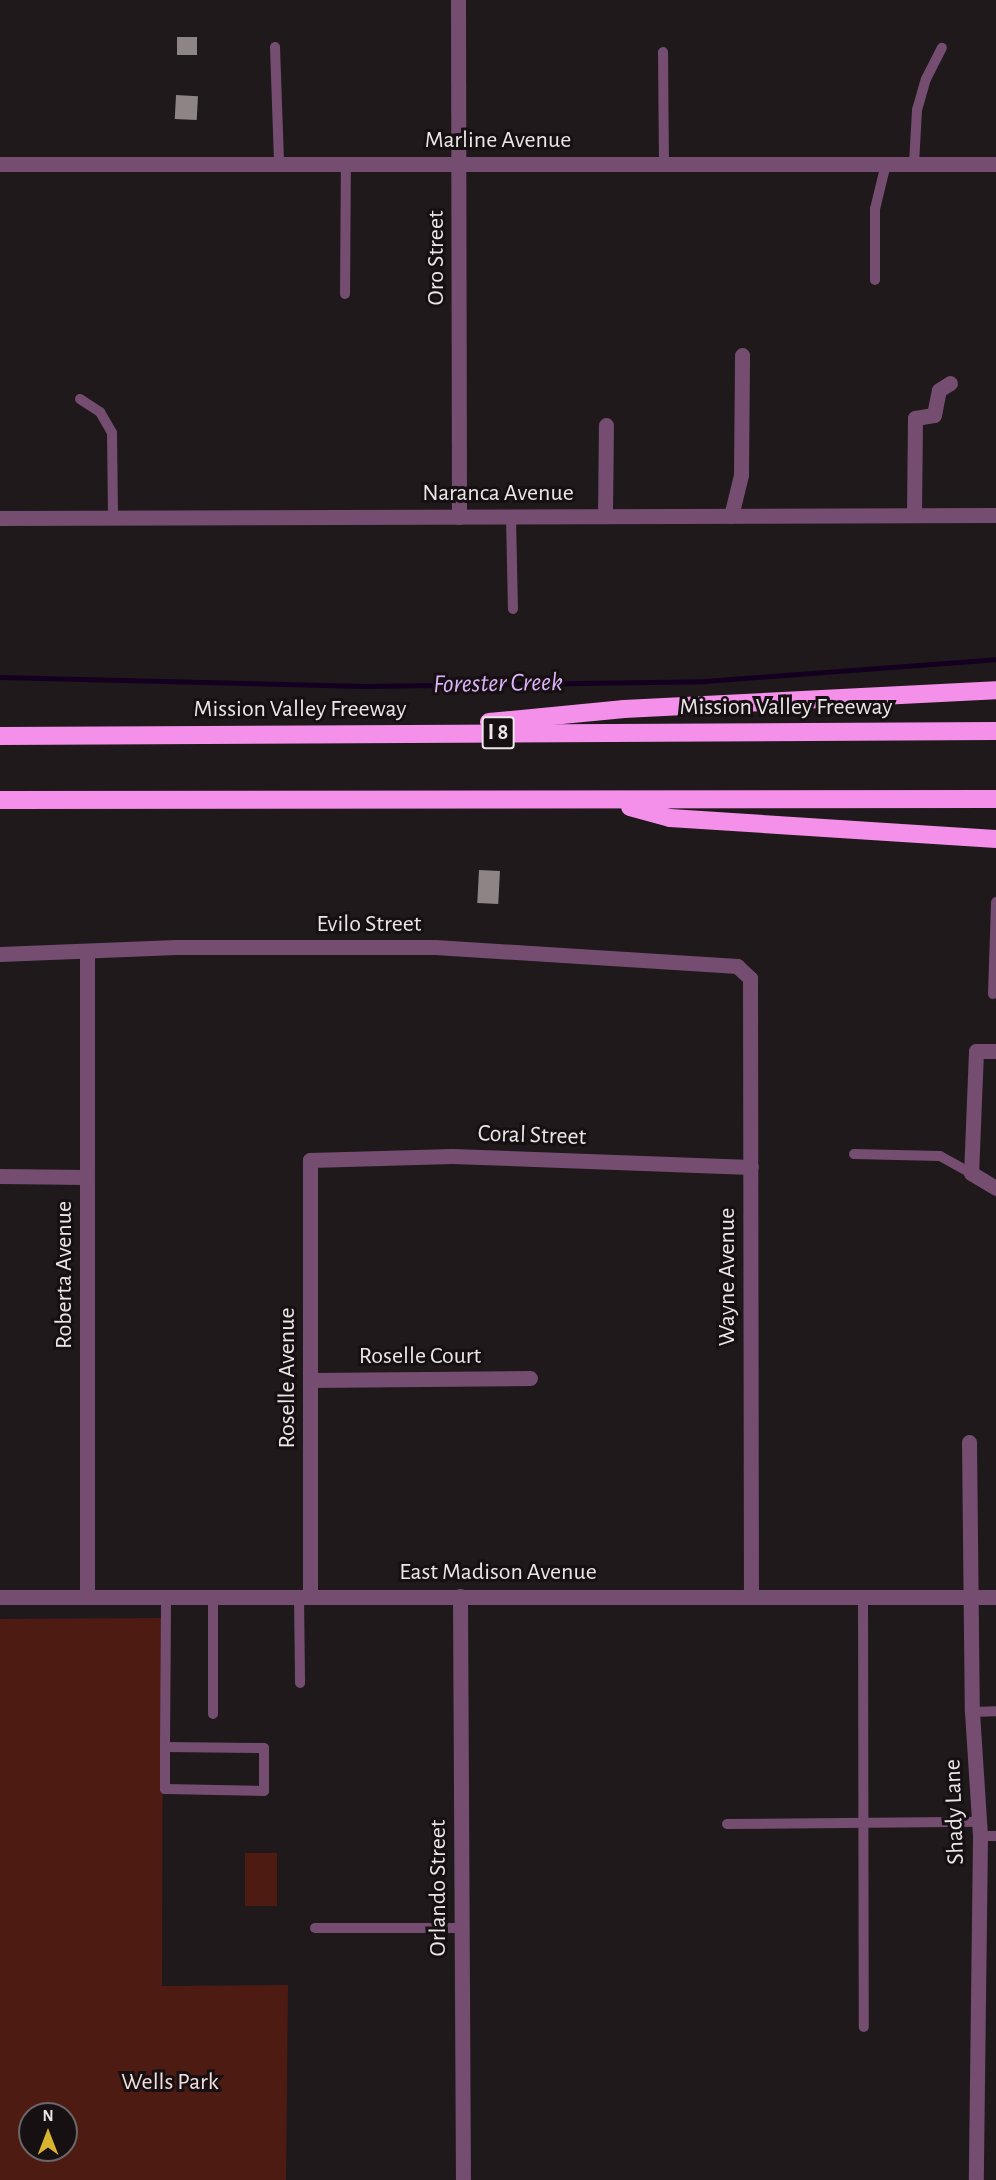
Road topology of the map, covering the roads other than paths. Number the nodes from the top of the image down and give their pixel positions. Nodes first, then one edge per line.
1 (458, 0) edge
2 (275, 47) dead end
3 (942, 48) dead end
4 (663, 52) dead end
5 (0, 164) edge
6 (279, 164) junction
7 (346, 164) junction
8 (459, 164) junction
9 (664, 164) junction
10 (886, 164) junction
11 (914, 164) junction
12 (996, 164) edge
13 (875, 280) dead end
14 (345, 294) dead end
15 (742, 355) dead end
16 (951, 383) dead end
17 (80, 399) dead end
18 (606, 425) dead end
19 (915, 514) junction
20 (996, 515) edge
21 (511, 516) junction
22 (605, 516) junction
23 (731, 516) junction
24 (459, 517) junction
25 (0, 518) edge
26 (112, 520) junction
27 (513, 609) dead end
28 (996, 690) edge
29 (996, 731) edge
30 (379, 733) junction
31 (0, 736) edge
32 (996, 799) edge
33 (0, 800) edge
34 (608, 802) junction
35 (996, 839) edge
36 (996, 902) edge
37 (87, 953) junction
38 (0, 954) edge
39 (737, 966) joint
40 (993, 993) dead end
41 (996, 1051) edge
42 (854, 1154) dead end
43 (310, 1160) joint
44 (751, 1167) junction
45 (971, 1173) junction
46 (0, 1176) edge
47 (87, 1177) junction
48 (996, 1188) edge
49 (530, 1378) dead end
50 (310, 1380) junction
51 (969, 1442) dead end
52 (751, 1595) junction
53 (862, 1595) junction
54 (87, 1596) junction
55 (166, 1596) junction
56 (213, 1596) junction
57 (305, 1596) junction
58 (460, 1596) junction
59 (970, 1597) junction
60 (996, 1597) edge
61 (0, 1598) edge
62 (300, 1683) dead end
63 (972, 1712) junction
64 (996, 1712) edge
65 (213, 1714) dead end
66 (165, 1747) junction
67 (863, 1823) junction
68 (727, 1824) dead end
69 (980, 1829) junction
70 (996, 1836) edge
71 (315, 1928) dead end
72 (462, 1928) junction
73 (864, 2027) dead end
74 (464, 2180) edge
75 (976, 2180) edge

1 - 8 street, Oro Street
2 - 6 lane
3 - 11 lane
4 - 9 lane
5 - 6 street, Marline Avenue
6 - 7 street, Marline Avenue
7 - 8 street, Marline Avenue
7 - 14 lane
8 - 9 street, Marline Avenue
8 - 24 street, Oro Street
9 - 10 street, Marline Avenue
10 - 11 street, Marline Avenue
10 - 13 lane
11 - 12 street, Marline Avenue
15 - 23 street
16 - 19 street
17 - 26 lane
18 - 22 street
19 - 20 street, Naranca Avenue
19 - 23 street, Naranca Avenue
21 - 22 street, Naranca Avenue
21 - 24 street, Naranca Avenue
21 - 27 lane
22 - 23 street, Naranca Avenue
24 - 26 street, Naranca Avenue
25 - 26 street, Naranca Avenue
28 - 30 highway
29 - 30 highway, Mission Valley Freeway / I 8
30 - 31 highway, Mission Valley Freeway / I 8
32 - 34 highway
33 - 34 highway
34 - 35 highway
36 - 40 lane
37 - 38 street, Evilo Street
37 - 39 street, Evilo Street
37 - 47 street, Roberta Avenue
39 - 44 street, Wayne Avenue
41 - 45 street
42 - 45 lane
43 - 44 street, Coral Street
43 - 50 street, Roselle Avenue
44 - 52 street, Wayne Avenue
45 - 48 street
46 - 47 street
47 - 54 street, Roberta Avenue
49 - 50 street, Roselle Court
50 - 57 street, Roselle Avenue
51 - 59 street, Shady Lane
52 - 53 street, East Madison Avenue
52 - 58 street, East Madison Avenue
53 - 59 street, East Madison Avenue
53 - 67 lane
54 - 55 street, East Madison Avenue
54 - 61 street, East Madison Avenue
55 - 56 street, East Madison Avenue
55 - 66 lane
56 - 57 street, East Madison Avenue
56 - 65 lane
57 - 58 street, East Madison Avenue
57 - 62 lane
58 - 72 street, Orlando Street
59 - 60 street, East Madison Avenue
59 - 63 street, Shady Lane
63 - 64 lane
63 - 69 street, Shady Lane
66 - 66 lane
67 - 68 lane
67 - 69 lane
67 - 73 lane
69 - 70 lane
69 - 75 street, Shady Lane
71 - 72 lane
72 - 74 street, Orlando Street

